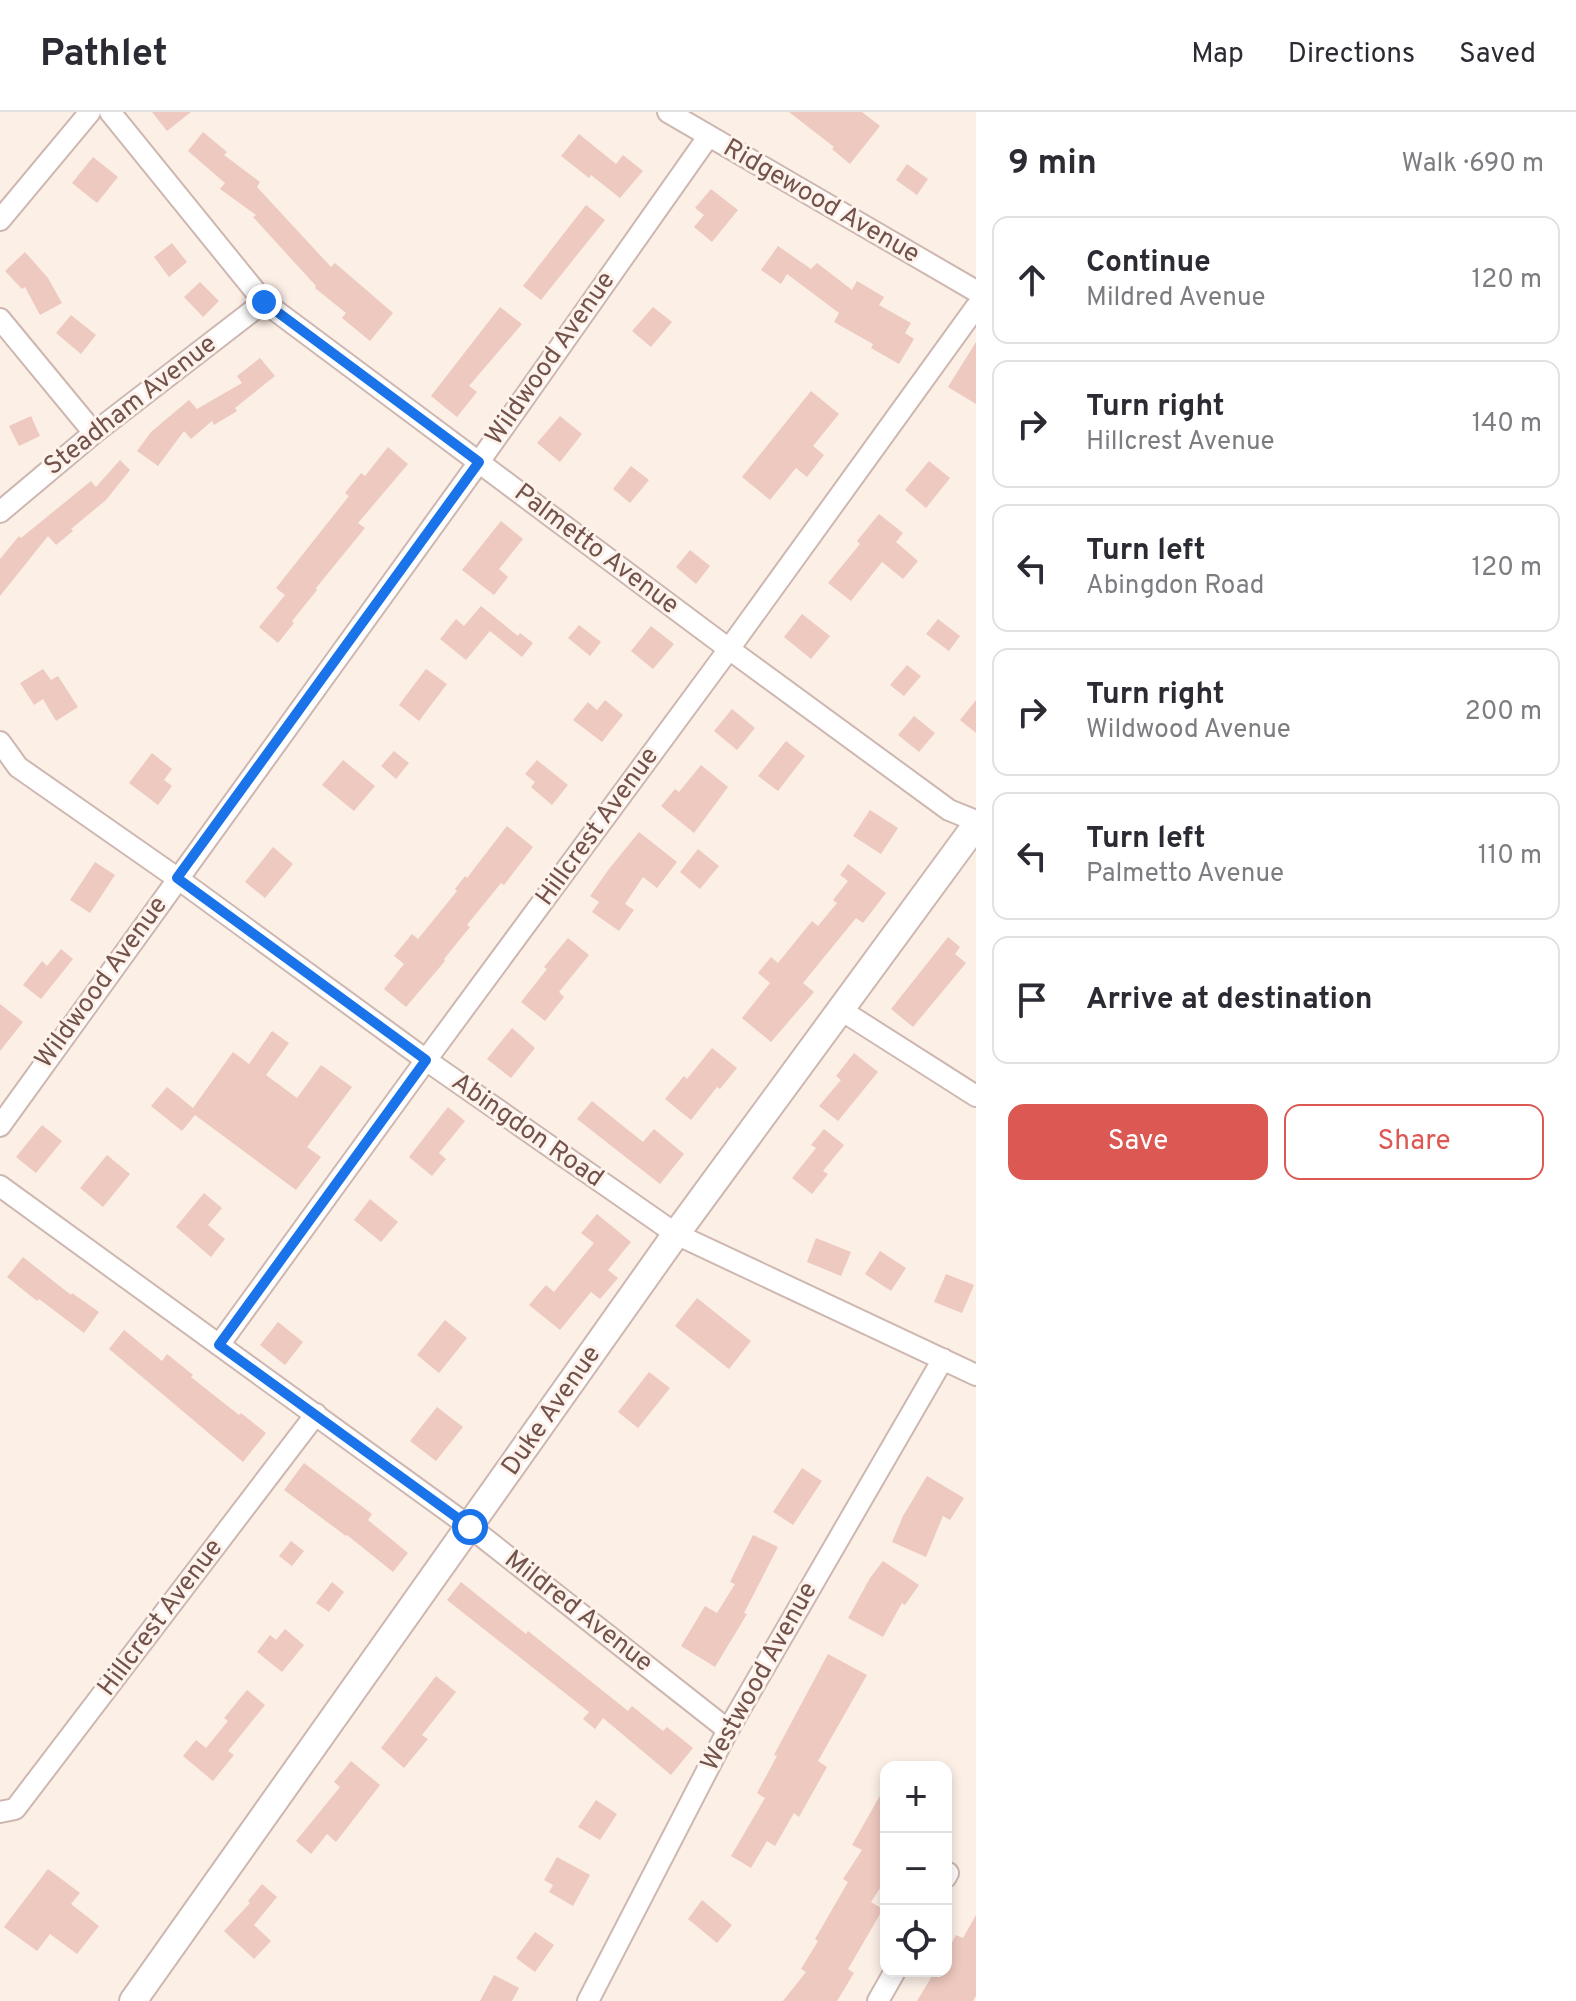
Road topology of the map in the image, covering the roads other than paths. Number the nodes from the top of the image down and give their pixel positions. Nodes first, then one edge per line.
1 (90, 112) edge
2 (110, 112) edge
3 (668, 112) edge
4 (708, 137) junction
5 (0, 220) edge
6 (976, 291) edge
7 (264, 302) junction
8 (976, 307) edge
9 (0, 319) edge
10 (94, 433) junction
11 (479, 462) junction
12 (0, 512) edge
13 (729, 649) junction
14 (0, 742) edge
15 (976, 823) edge
16 (177, 878) junction
17 (841, 1010) junction
18 (426, 1060) junction
19 (976, 1096) edge
20 (0, 1126) edge
21 (0, 1186) edge
22 (676, 1234) junction
23 (219, 1345) junction
24 (943, 1359) junction
25 (976, 1375) edge
26 (316, 1414) junction
27 (470, 1527) junction
28 (728, 1730) junction
29 (0, 1812) edge
30 (892, 1977) edge
31 (133, 2001) edge
32 (588, 2001) edge
33 (878, 2001) edge

1 - 5 street
2 - 7 street, Palmetto Avenue
3 - 4 street, Ridgewood Avenue
4 - 6 street, Ridgewood Avenue
4 - 11 street, Wildwood Avenue
7 - 10 street, Steadham Avenue
7 - 11 street, Palmetto Avenue
8 - 13 street, Hillcrest Avenue
9 - 10 street
10 - 12 street, Steadham Avenue
11 - 13 street, Palmetto Avenue
11 - 16 street, Wildwood Avenue
13 - 15 street, Palmetto Avenue
13 - 18 street, Hillcrest Avenue
14 - 16 street, Abingdon Road
15 - 17 street, Duke Avenue
16 - 18 street, Abingdon Road
16 - 20 street, Wildwood Avenue
17 - 19 street
17 - 22 street, Duke Avenue
18 - 22 street, Abingdon Road
18 - 23 street, Hillcrest Avenue
21 - 23 street, Mildred Avenue
22 - 24 street, Abingdon Road
22 - 27 street, Duke Avenue
23 - 26 street, Mildred Avenue
24 - 25 street, Abingdon Road
24 - 28 street, Westwood Avenue
26 - 27 street, Mildred Avenue
26 - 29 street, Hillcrest Avenue
27 - 28 street, Mildred Avenue
27 - 31 street, Duke Avenue
28 - 32 street, Westwood Avenue
30 - 33 street

